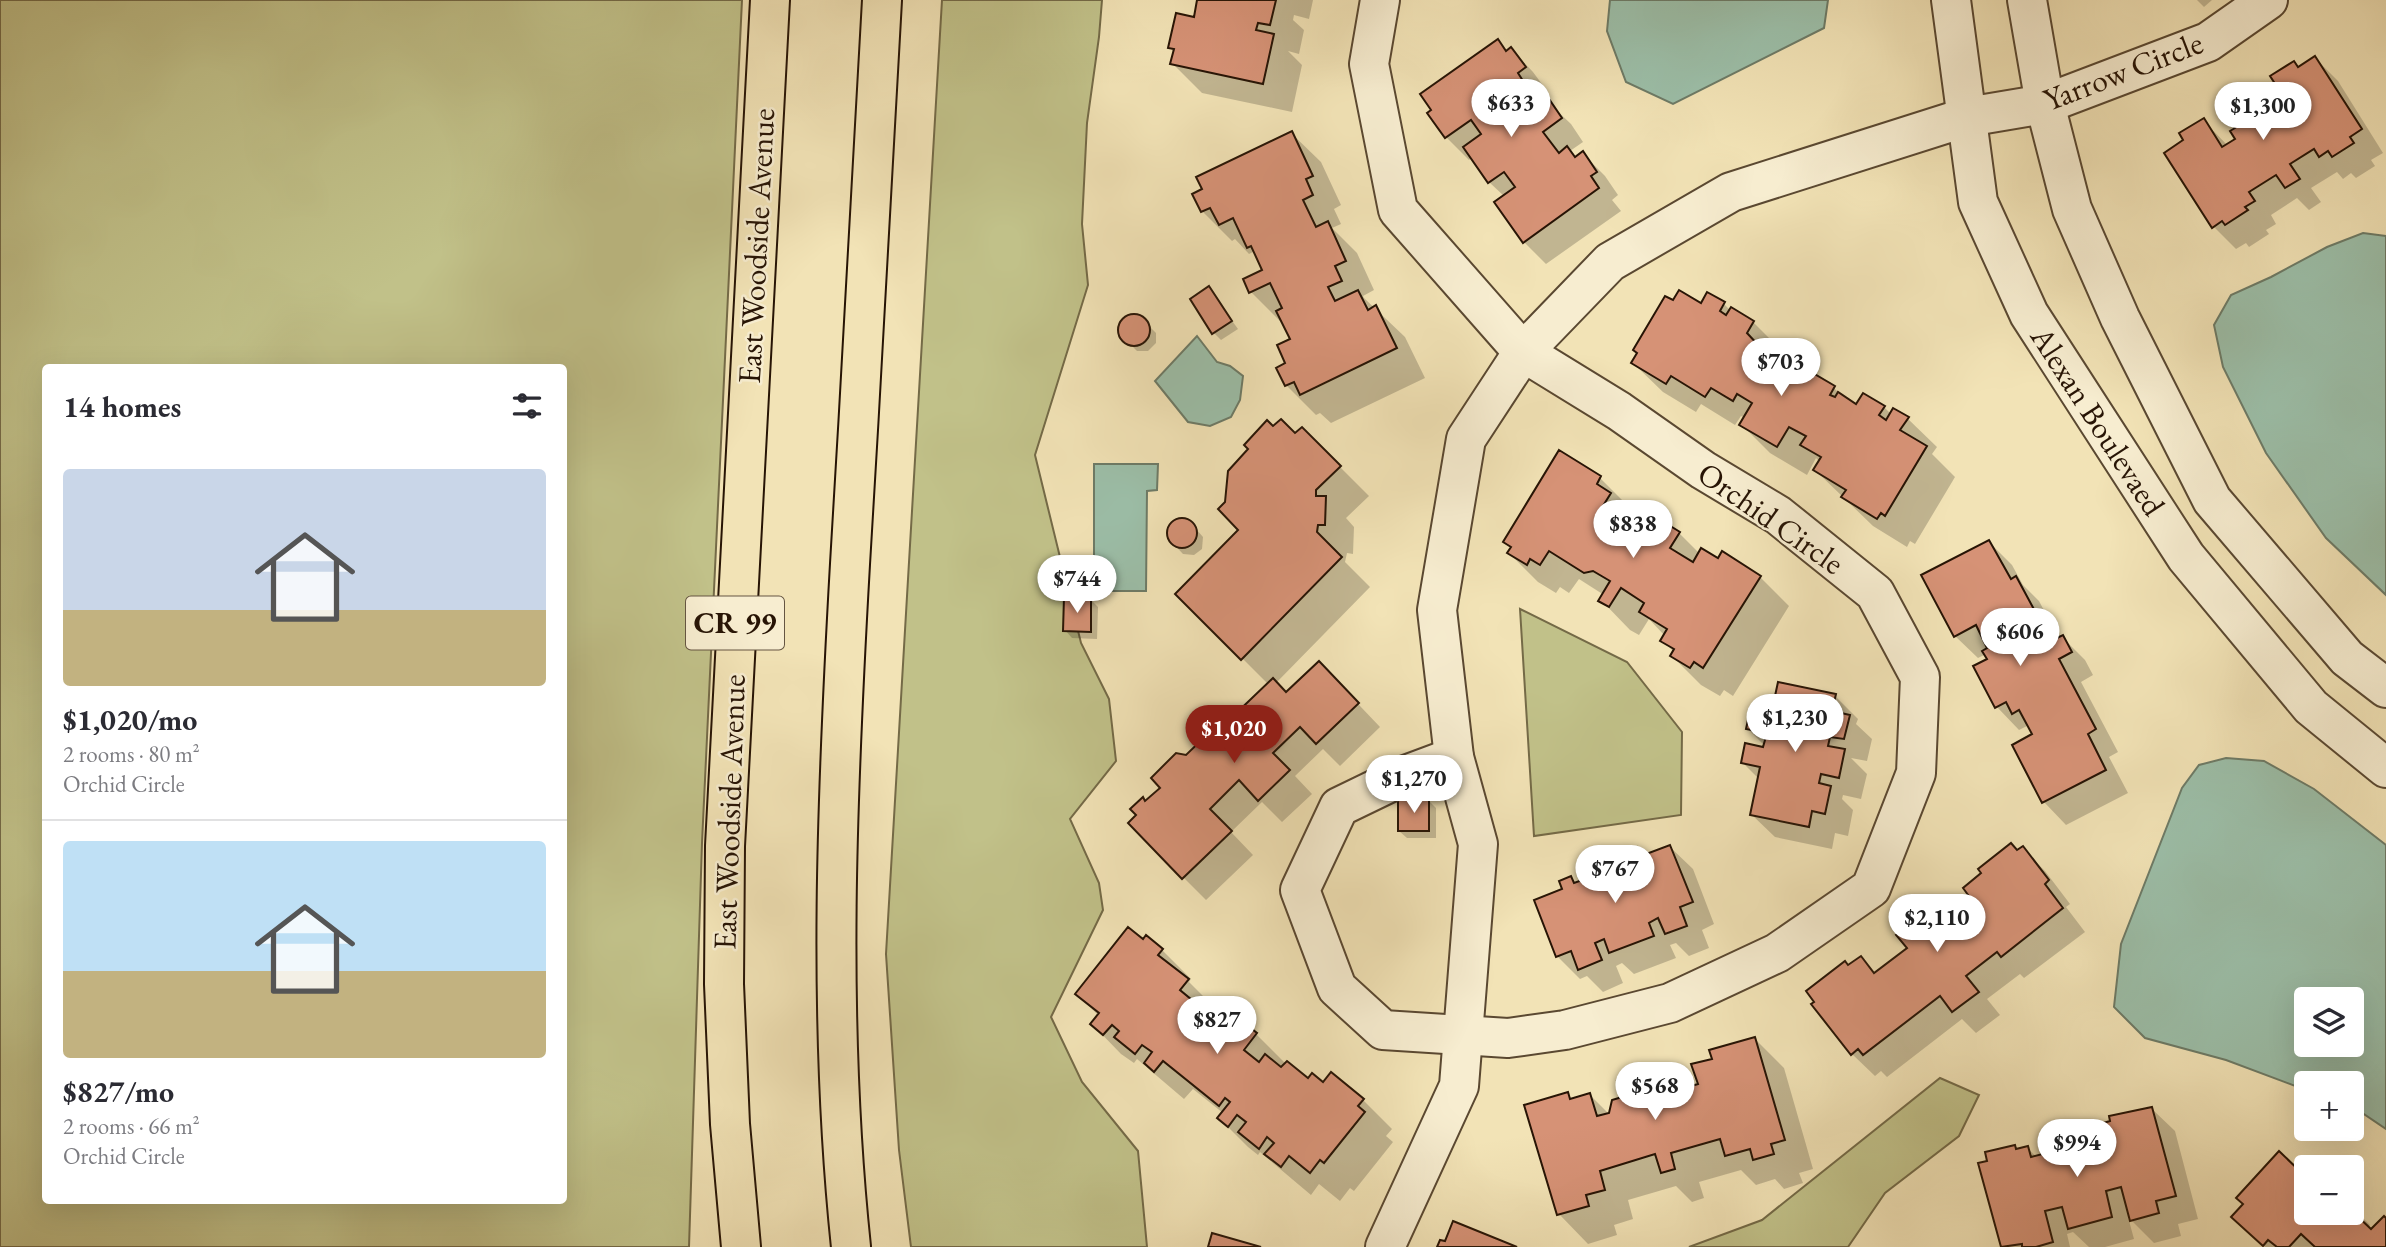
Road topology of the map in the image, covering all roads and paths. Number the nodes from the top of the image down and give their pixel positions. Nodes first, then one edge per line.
1 (770, 0) edge
2 (881, 0) edge
3 (1380, 0) edge
4 (1951, 0) edge
5 (2026, 0) edge
6 (2268, 0) edge
7 (2045, 104) junction
8 (1967, 117) junction
9 (1523, 352) junction
10 (2386, 688) edge
11 (1454, 757) junction
12 (2386, 768) edge
13 (1463, 1035) junction
14 (741, 1247) edge
15 (851, 1247) edge
16 (1385, 1247) edge

1 - 14 main road, East Woodside Avenue / CR 99
2 - 15 main road
3 - 9 street, Orchid Circle
4 - 8 street, Alexan Boulevaed
5 - 7 street, Alexan Boulevaed
6 - 7 street, Yarrow Circle
7 - 8 street, Yarrow Circle
7 - 10 street, Alexan Boulevaed
8 - 9 street
8 - 12 street, Alexan Boulevaed
9 - 11 street
9 - 13 street, Orchid Circle
11 - 13 street
11 - 13 street, Orchid Circle
13 - 16 street

